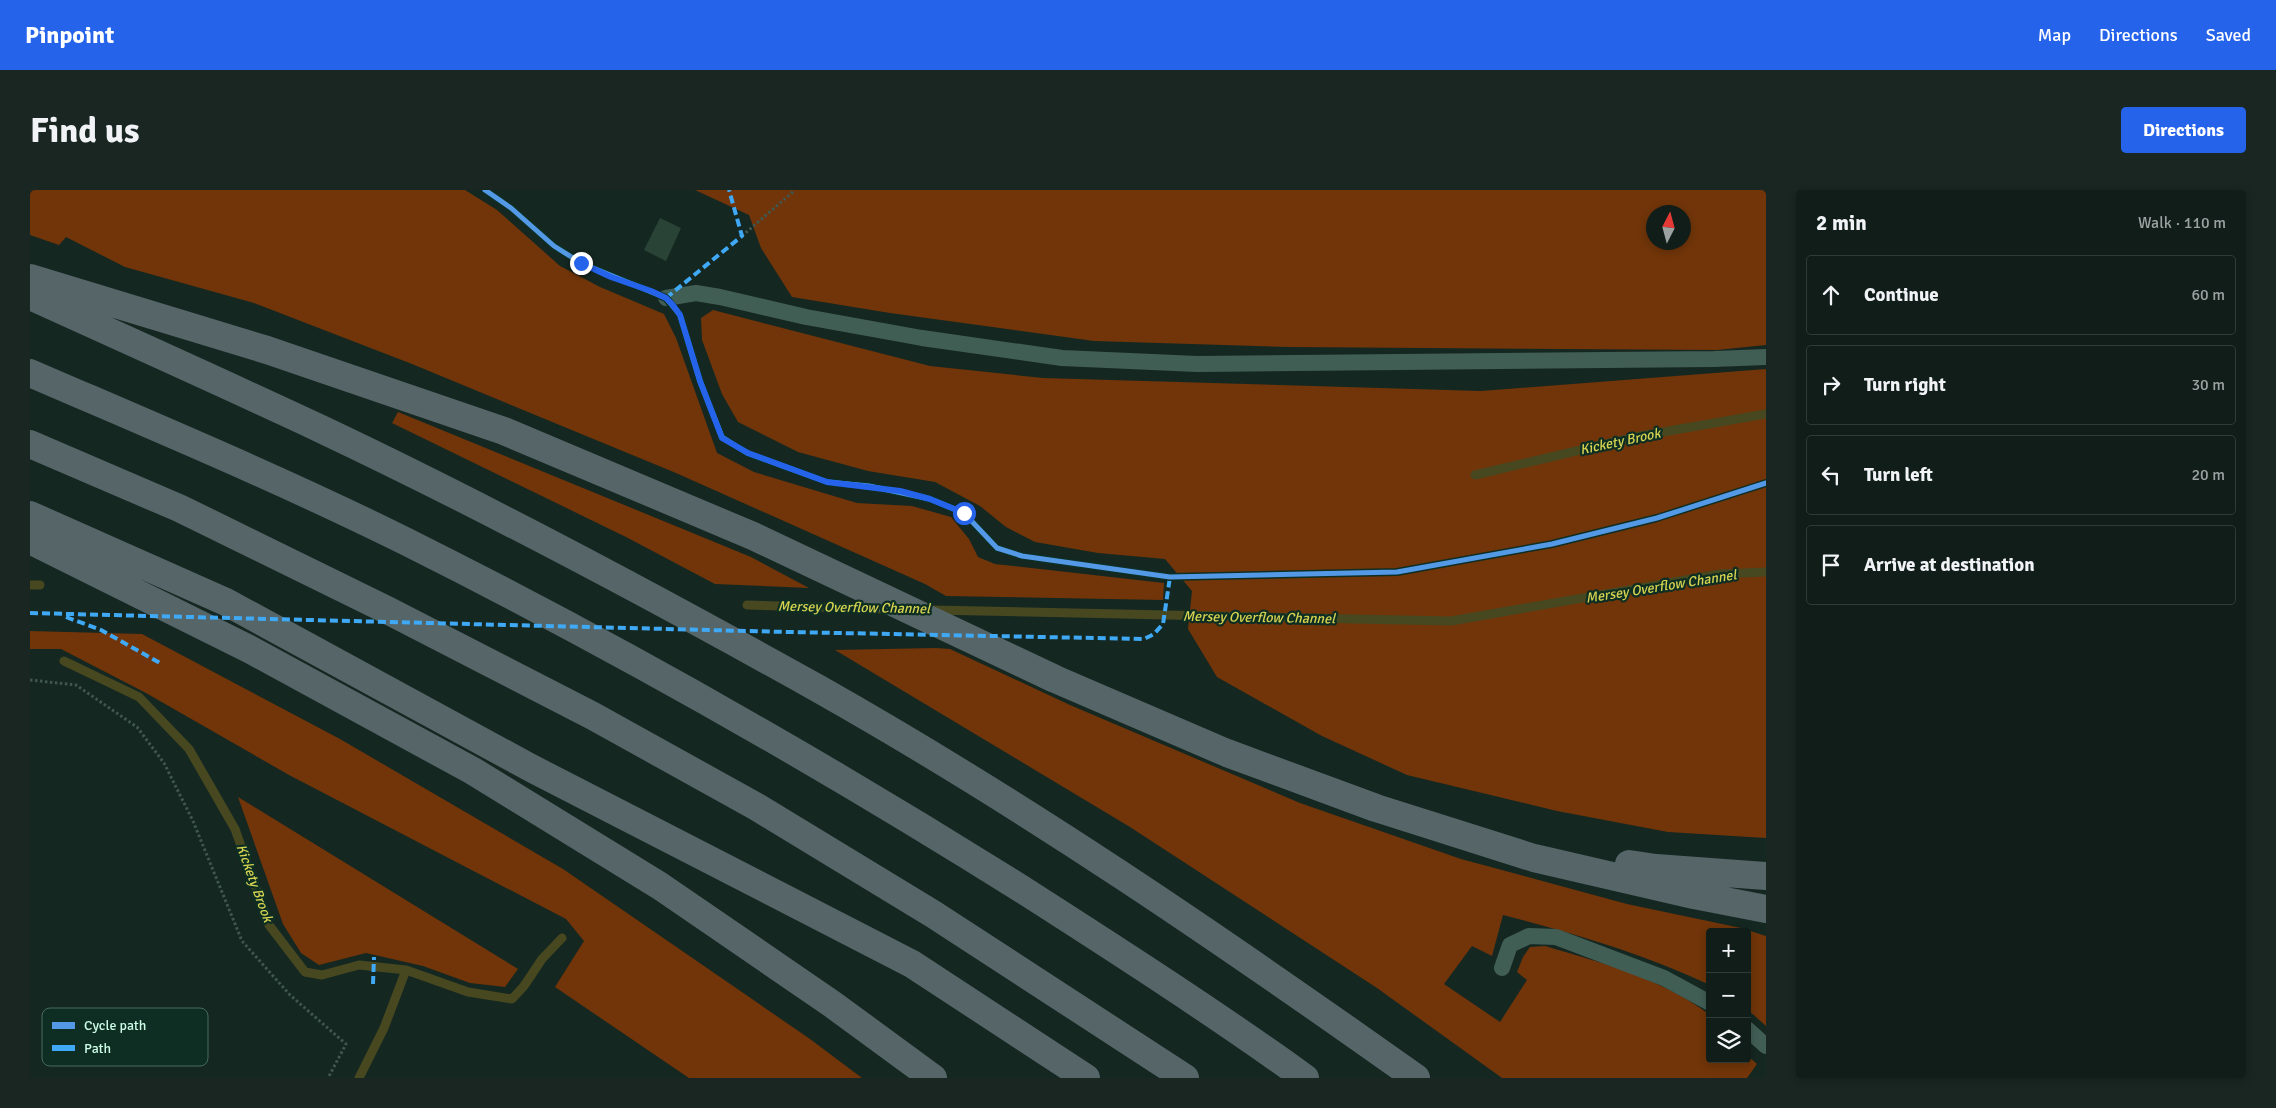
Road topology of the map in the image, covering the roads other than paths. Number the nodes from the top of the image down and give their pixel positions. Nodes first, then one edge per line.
1 (30, 278) edge
2 (30, 296) edge
3 (666, 298) dead end
4 (1766, 357) edge
5 (30, 373) edge
6 (30, 444) edge
7 (30, 515) edge
8 (30, 540) edge
9 (1376, 808) junction
10 (1766, 876) edge
11 (1766, 909) edge
12 (1502, 968) dead end
13 (1706, 1001) edge
14 (1751, 1033) edge
15 (1766, 1046) edge
16 (933, 1078) edge
17 (1086, 1078) edge
18 (1185, 1078) edge
19 (1305, 1078) edge
20 (1416, 1078) edge

1 - 9 highway
2 - 20 highway
3 - 4 lane
5 - 19 highway
6 - 18 highway
7 - 17 highway
8 - 16 highway
9 - 10 highway
9 - 11 highway
12 - 13 lane
14 - 15 lane

